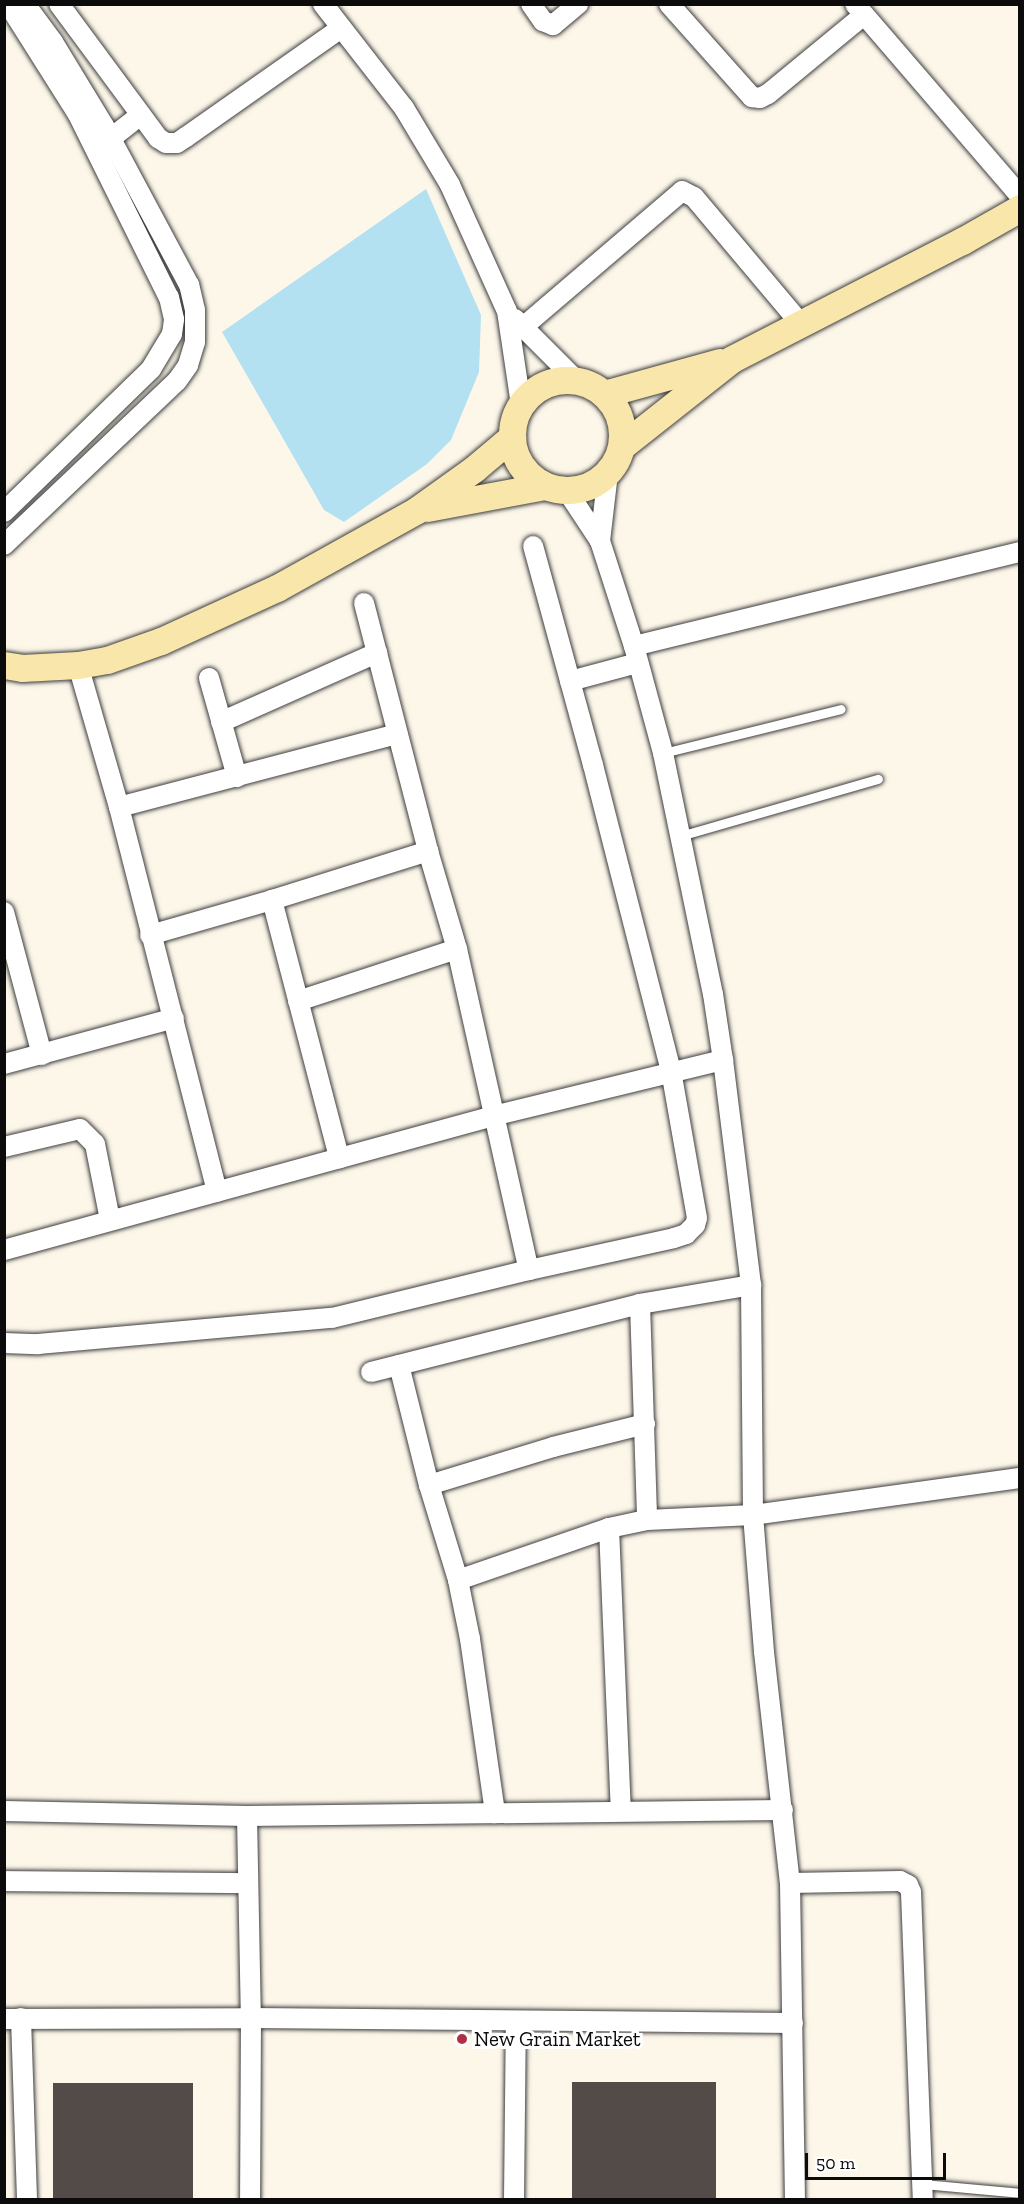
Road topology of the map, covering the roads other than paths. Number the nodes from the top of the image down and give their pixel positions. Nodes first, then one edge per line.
1 (8, 4) edge
2 (25, 4) edge
3 (59, 4) edge
4 (323, 4) edge
5 (531, 4) edge
6 (578, 4) edge
7 (669, 4) edge
8 (860, 10) edge
9 (341, 28) junction
10 (141, 115) junction
11 (110, 139) junction
12 (1020, 196) edge
13 (1020, 208) edge
14 (507, 311) junction
15 (801, 324) junction
16 (523, 327) junction
17 (732, 359) junction
18 (577, 381) junction
19 (603, 394) junction
20 (521, 405) junction
21 (512, 437) junction
22 (622, 446) junction
23 (57, 462) junction
24 (608, 473) junction
25 (75, 478) junction
26 (556, 488) junction
27 (417, 510) junction
28 (4, 512) edge
29 (600, 541) junction
30 (4, 545) edge
31 (533, 546) dead end
32 (1020, 552) edge
33 (364, 603) dead end
34 (377, 653) junction
35 (636, 654) junction
36 (4, 665) edge
37 (78, 665) junction
38 (209, 678) dead end
39 (570, 681) junction
40 (841, 709) dead end
41 (221, 723) junction
42 (398, 734) junction
43 (663, 753) junction
44 (237, 777) junction
45 (878, 779) dead end
46 (119, 807) junction
47 (680, 836) junction
48 (428, 851) junction
49 (272, 900) junction
50 (5, 919) edge
51 (150, 934) junction
52 (457, 949) junction
53 (298, 1001) junction
54 (174, 1018) junction
55 (42, 1055) junction
56 (723, 1060) junction
57 (4, 1064) edge
58 (671, 1071) junction
59 (493, 1116) junction
60 (4, 1147) edge
61 (339, 1158) junction
62 (217, 1192) junction
63 (110, 1220) junction
64 (4, 1250) edge
65 (529, 1270) junction
66 (751, 1285) junction
67 (640, 1304) junction
68 (4, 1343) edge
69 (399, 1365) junction
70 (371, 1372) dead end
71 (645, 1424) junction
72 (1020, 1478) edge
73 (429, 1485) junction
74 (753, 1515) junction
75 (647, 1520) junction
76 (609, 1528) junction
77 (458, 1580) junction
78 (621, 1810) junction
79 (783, 1810) junction
80 (4, 1811) edge
81 (495, 1813) junction
82 (247, 1816) junction
83 (4, 1881) edge
84 (248, 1882) junction
85 (790, 1883) junction
86 (251, 2018) junction
87 (13, 2019) edge
88 (516, 2022) junction
89 (793, 2023) junction
90 (922, 2192) edge
91 (1020, 2193) edge
92 (27, 2199) edge
93 (250, 2199) edge
94 (514, 2199) edge
95 (795, 2199) edge

1 - 23 street
2 - 11 street
3 - 10 street
4 - 9 street
5 - 6 street
7 - 8 street
8 - 12 street
9 - 10 street
9 - 14 street
10 - 11 street
11 - 25 street
13 - 15 main road
14 - 16 street
14 - 20 street
15 - 16 street
15 - 17 main road
16 - 18 street
17 - 19 main road
17 - 22 main road
18 - 19 main road
18 - 20 main road
19 - 22 main road
20 - 21 main road
21 - 26 main road
21 - 27 main road
22 - 24 main road
23 - 25 street
23 - 28 street
24 - 26 main road
24 - 29 street
25 - 30 street
26 - 27 main road
26 - 29 street
27 - 37 main road
29 - 35 street
31 - 39 street
32 - 35 street
33 - 34 street
34 - 41 street
34 - 42 street
35 - 39 street
35 - 43 street
36 - 37 main road
37 - 46 street
38 - 41 street
39 - 58 street
40 - 43 lane
41 - 44 street
42 - 44 street
42 - 48 street
43 - 47 street
44 - 46 street
45 - 47 lane
46 - 51 street
47 - 56 street
48 - 49 street
48 - 52 street
49 - 51 street
49 - 53 street
50 - 55 street
51 - 54 street
52 - 53 street
52 - 59 street
53 - 61 street
54 - 55 street
54 - 62 street
55 - 57 street
56 - 58 street
56 - 66 street
58 - 59 street
58 - 65 street
59 - 61 street
59 - 65 street
60 - 63 street
61 - 62 street
62 - 63 street
63 - 64 street
65 - 68 street
66 - 67 street
66 - 74 street
67 - 69 street
67 - 71 street
69 - 70 street
69 - 73 street
71 - 73 street
71 - 75 street
72 - 74 street
73 - 77 street
74 - 75 street
74 - 79 street
75 - 76 street
76 - 77 street
76 - 78 street
77 - 81 street
78 - 79 street
78 - 81 street
79 - 85 street
80 - 82 street
81 - 82 street
82 - 84 street
83 - 84 street
84 - 86 street
85 - 89 street
85 - 90 street
86 - 87 street
86 - 88 street
86 - 93 street
87 - 92 street
88 - 89 street
88 - 94 street
89 - 95 street
90 - 91 lane

